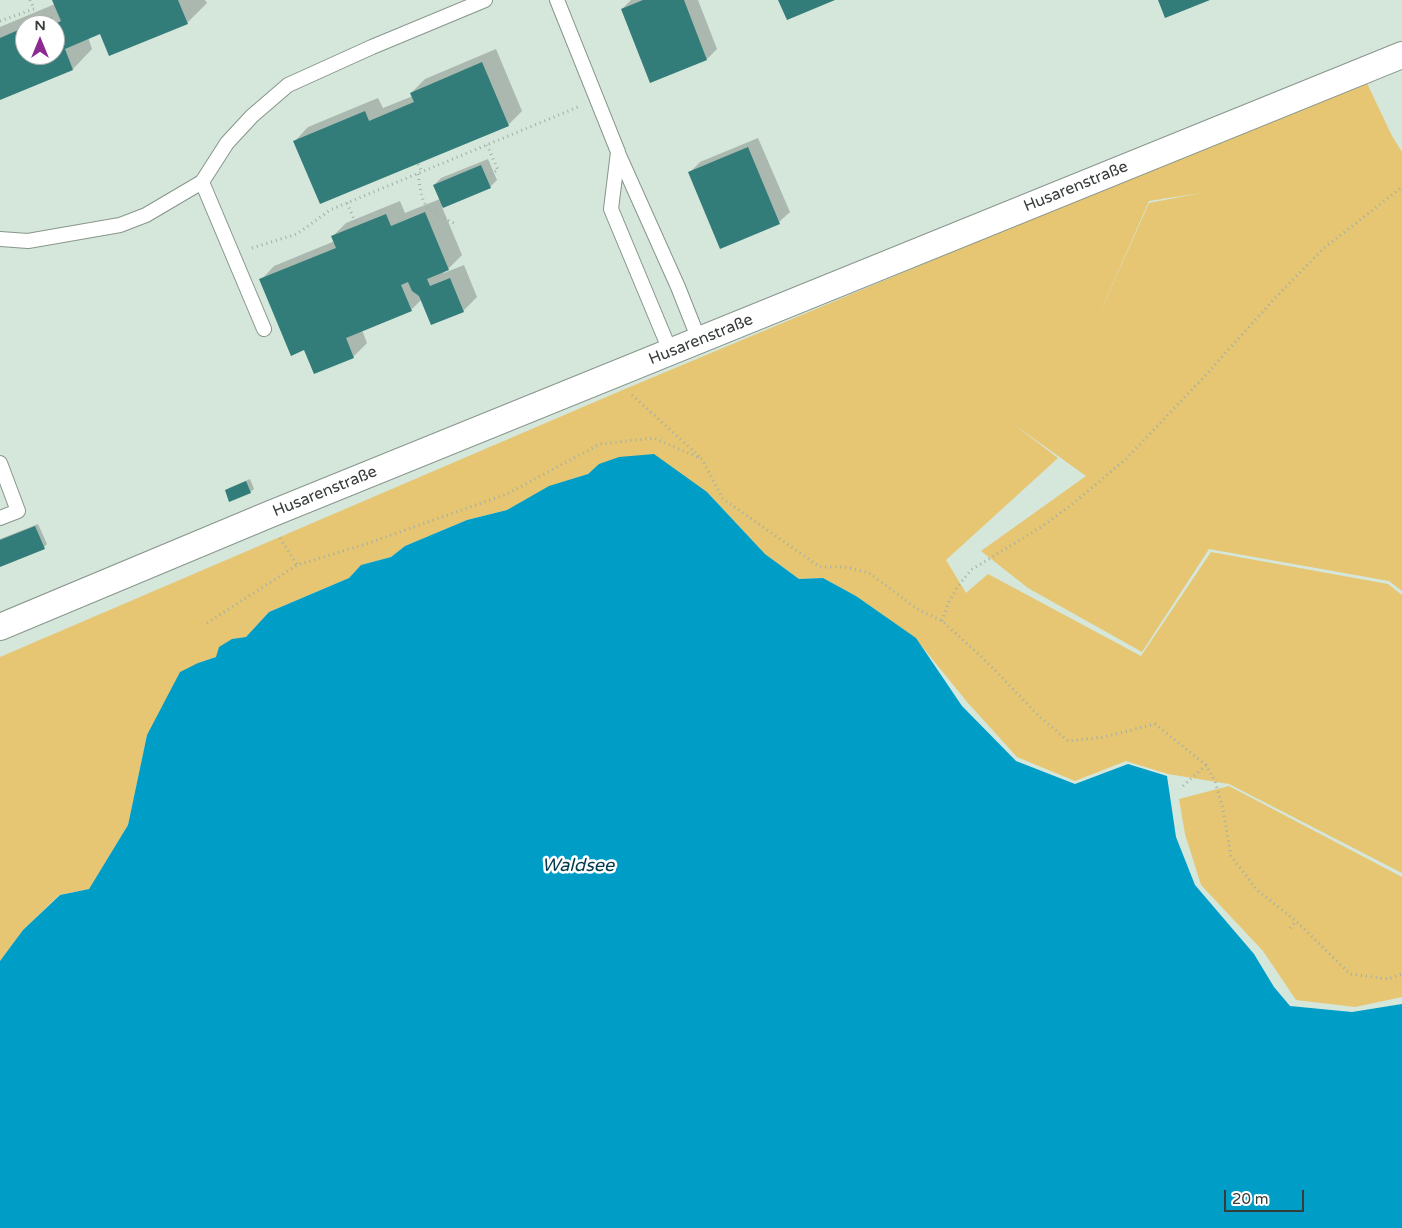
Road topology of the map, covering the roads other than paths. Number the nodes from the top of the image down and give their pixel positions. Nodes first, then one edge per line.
1 (485, 0) edge
2 (557, 0) edge
3 (1402, 55) edge
4 (618, 152) junction
5 (202, 182) junction
6 (0, 239) edge
7 (264, 329) dead end
8 (699, 340) junction
9 (671, 353) junction
10 (0, 463) edge
11 (0, 518) edge
12 (0, 626) edge

1 - 5 lane
2 - 4 lane
3 - 8 street, Husarenstraße
4 - 8 lane
4 - 9 lane
5 - 6 lane
5 - 7 lane
8 - 9 street, Husarenstraße
9 - 12 street, Husarenstraße
10 - 11 lane

